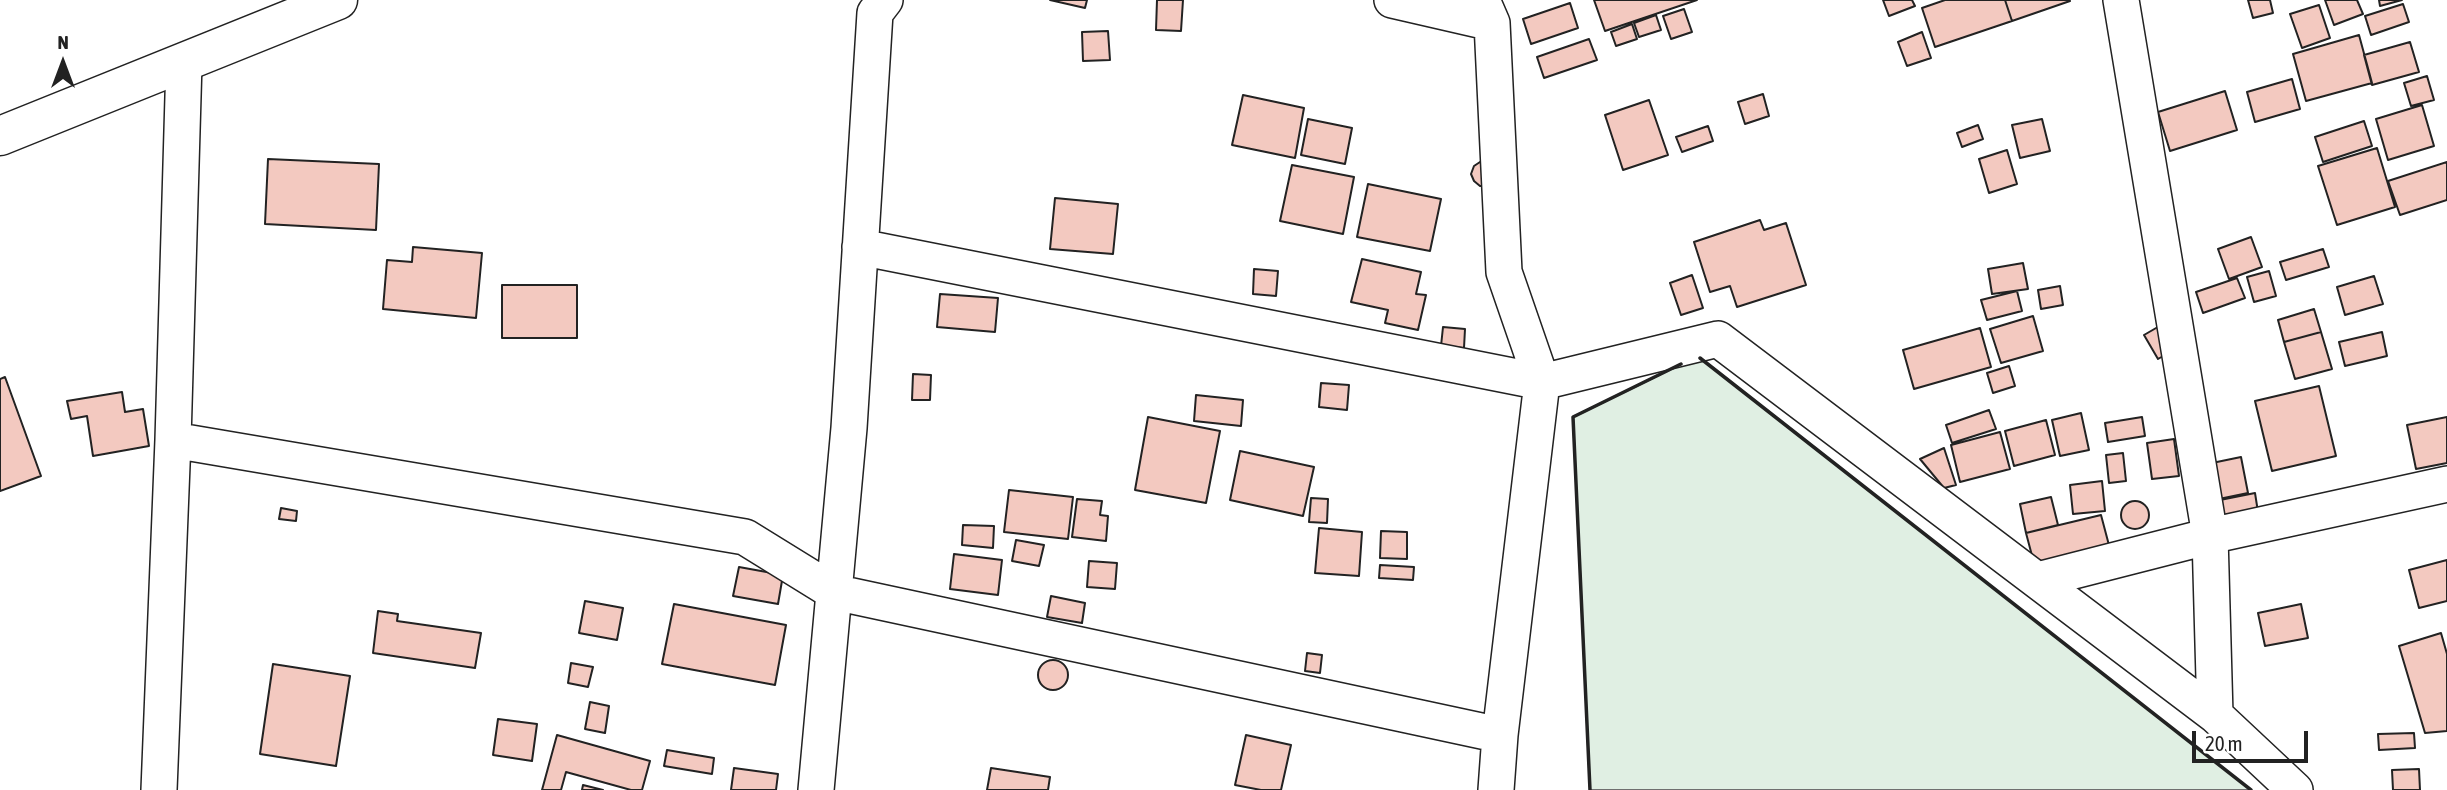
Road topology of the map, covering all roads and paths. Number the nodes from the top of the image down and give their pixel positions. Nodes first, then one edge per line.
1 (338, 0) edge
2 (886, 0) edge
3 (1392, 0) edge
4 (2121, 0) edge
5 (1487, 12) edge
6 (184, 62) junction
7 (0, 136) edge
8 (860, 247) junction
9 (1542, 382) junction
10 (173, 440) junction
11 (2447, 484) edge
12 (2210, 536) junction
13 (2038, 580) junction
14 (834, 592) junction
15 (2215, 715) junction
16 (1500, 734) junction
17 (159, 790) edge
18 (816, 790) edge
19 (1496, 790) edge
20 (2295, 790) edge

1 - 6 main road
2 - 8 street
3 - 5 street
4 - 12 street
5 - 9 street
6 - 7 main road
6 - 10 street
8 - 9 street
8 - 14 street
9 - 13 street
9 - 16 street
10 - 14 street
10 - 17 street
11 - 12 street
12 - 13 street
12 - 15 street
13 - 15 street
14 - 16 street
14 - 18 street
15 - 20 street
16 - 19 street

